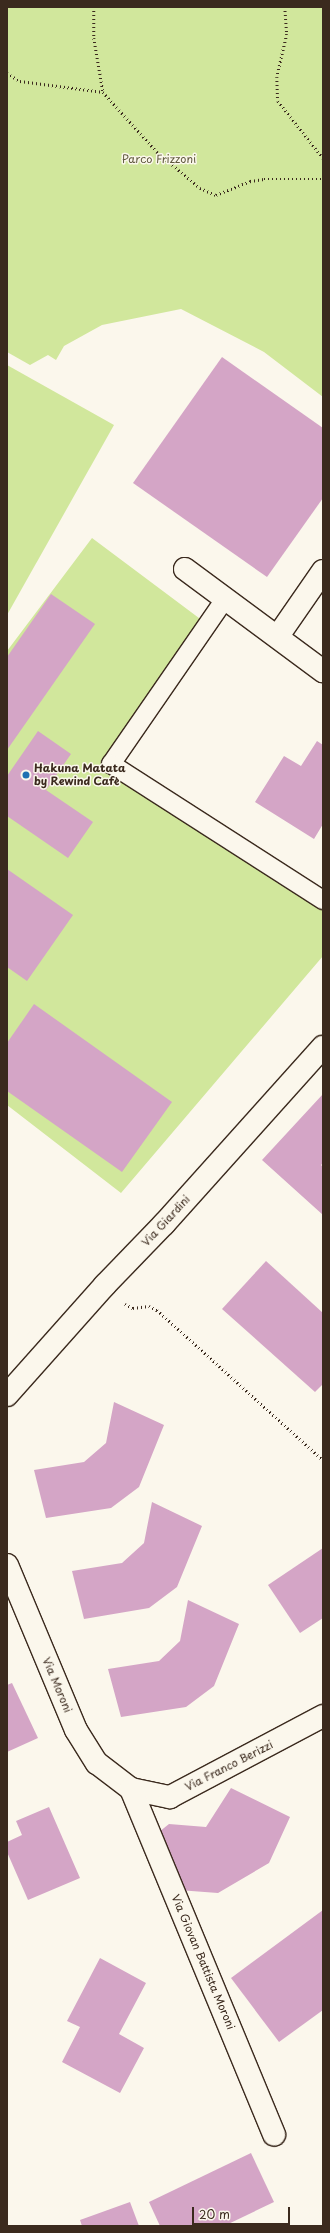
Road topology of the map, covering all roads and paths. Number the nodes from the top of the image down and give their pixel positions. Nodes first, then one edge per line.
1 (94, 7) edge
2 (285, 7) edge
3 (7, 73) edge
4 (103, 92) junction
5 (323, 158) edge
6 (323, 179) edge
7 (185, 569) dead end
8 (323, 571) edge
9 (225, 598) junction
10 (278, 636) junction
11 (323, 671) edge
12 (323, 900) edge
13 (323, 1046) edge
14 (105, 1285) junction
15 (7, 1395) edge
16 (323, 1460) edge
17 (7, 1565) edge
18 (323, 1716) edge
19 (131, 1789) junction
20 (274, 2135) dead end

1 - 4 path
2 - 5 path
3 - 4 path
4 - 6 path
7 - 9 street
8 - 10 street
9 - 10 street
9 - 12 lane
10 - 11 street
13 - 14 street, Via Giardini
14 - 15 street, Via Giardini
14 - 16 path
17 - 19 street, Via Moroni
18 - 19 street, Via Franco Berizzi
19 - 20 street, Via Giovan Battista Moroni

